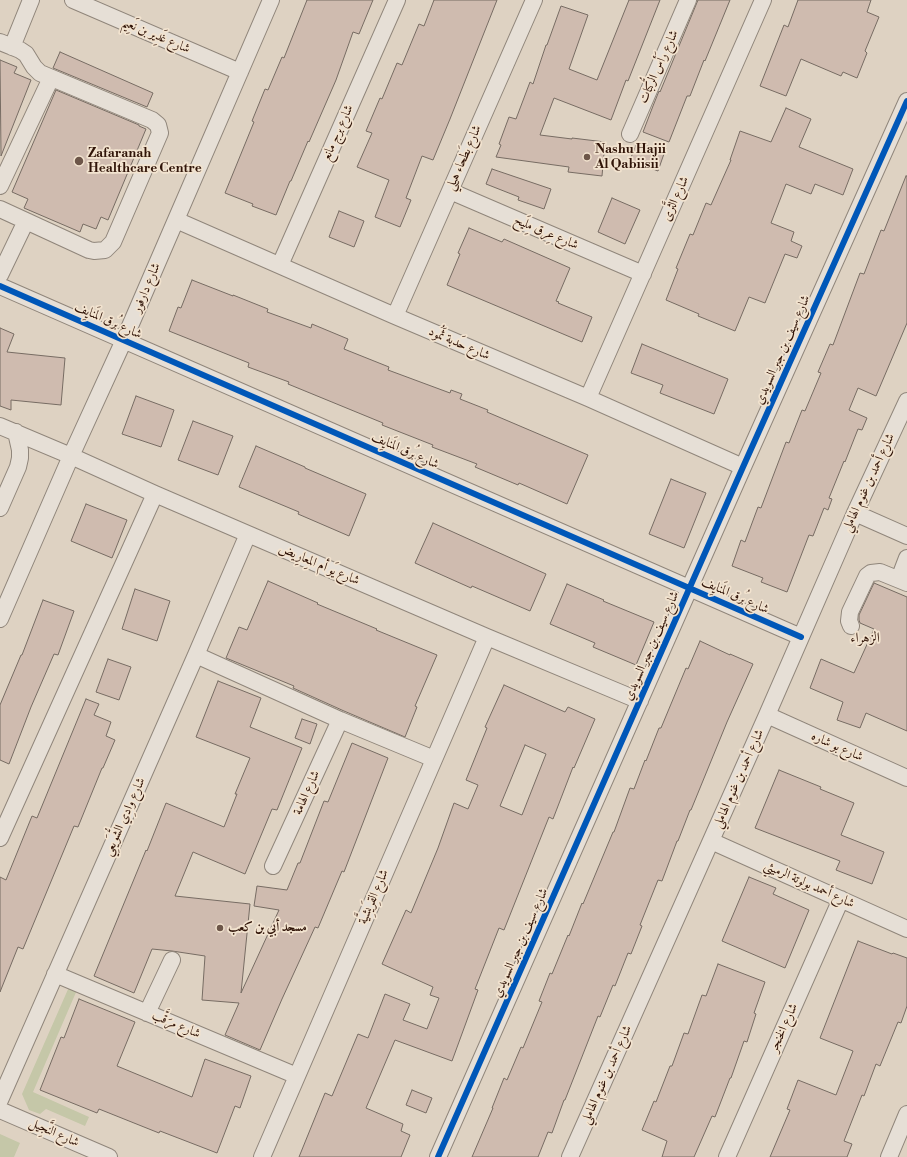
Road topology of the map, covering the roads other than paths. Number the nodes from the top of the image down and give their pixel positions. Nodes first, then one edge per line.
1 (31, 0) edge
2 (73, 0) edge
3 (271, 0) edge
4 (397, 0) edge
5 (534, 0) edge
6 (688, 0) edge
7 (763, 0) edge
8 (6, 44) edge
9 (240, 72) junction
10 (51, 78) junction
11 (907, 101) edge
12 (630, 134) dead end
13 (1, 180) edge
14 (450, 191) junction
15 (0, 209) edge
16 (176, 220) junction
17 (26, 221) junction
18 (280, 265) junction
19 (643, 274) junction
20 (0, 275) edge
21 (0, 286) edge
22 (395, 316) junction
23 (124, 340) junction
24 (588, 398) junction
25 (907, 401) edge
26 (0, 426) edge
27 (16, 432) junction
28 (71, 456) junction
29 (742, 467) junction
30 (155, 494) junction
31 (0, 508) edge
32 (855, 513) junction
33 (248, 534) junction
34 (907, 536) edge
35 (907, 558) edge
36 (903, 581) edge
37 (690, 588) junction
38 (0, 619) edge
39 (851, 626) dead end
40 (487, 637) junction
41 (801, 637) junction
42 (196, 655) junction
43 (640, 701) junction
44 (767, 715) junction
45 (340, 720) junction
46 (434, 759) junction
47 (907, 778) edge
48 (0, 838) edge
49 (711, 841) junction
50 (273, 866) dead end
51 (842, 899) junction
52 (907, 928) edge
53 (172, 960) dead end
54 (55, 974) junction
55 (147, 1013) junction
56 (297, 1076) junction
57 (0, 1100) edge
58 (0, 1110) edge
59 (907, 1114) edge
60 (109, 1157) edge
61 (262, 1157) edge
62 (438, 1157) edge
63 (570, 1157) edge
64 (727, 1157) edge
65 (889, 1157) edge

1 - 8 street
2 - 9 street, شارع غَدِير بن نَعِيم
3 - 9 street, شارع دارفور
4 - 18 street, شارع برج مانع
5 - 14 street, شارع بَطحاء هيلي
6 - 12 street, شارع رَأس الرُّكبات
7 - 19 street, شارع الثَّرى
8 - 10 street
9 - 16 street, شارع دارفور
10 - 13 street
10 - 17 street
11 - 29 street, شارع سيف بن جبر السويدي
14 - 19 street, شارع عِرق مِلَيح
14 - 22 street, شارع بَطحاء هيلي
15 - 17 street
16 - 18 street, شارع حَدبة ثَمُود
16 - 23 street, شارع دارفور
17 - 20 street
18 - 22 street, شارع حَدبة ثَمُود
19 - 24 street, شارع الثَّرى
21 - 23 street, شارع بُرق المَنايِف
22 - 24 street, شارع حَدبة ثَمُود
23 - 28 street, شارع دارفور
23 - 37 street, شارع بُرق المَنايِف
24 - 29 street, شارع حَدبة ثَمُود
25 - 32 street, شارع أحمد بن غنوم الهاملي
26 - 27 street, شارع يَو أم المِعارِيض
27 - 28 street, شارع يَو أم المِعارِيض
27 - 31 street
28 - 30 street, شارع يَو أم المِعارِيض
28 - 38 street, شارع دارفور
29 - 37 street, شارع سيف بن جبر السويدي
30 - 33 street, شارع يَو أم المِعارِيض
30 - 48 street
32 - 34 street
32 - 41 street, شارع أحمد بن غنوم الهاملي
33 - 40 street, شارع يَو أم المِعارِيض
33 - 42 street, شارع وادِي الشُّوَيعِي
35 - 36 street
36 - 39 street
37 - 41 street, شارع بُرق المَنايِف
37 - 43 street, شارع سيف بن جبر السويدي
40 - 43 street, شارع يَو أم المِعارِيض
40 - 46 street, شارع القِرَيشِيَّة
41 - 44 street, شارع أحمد بن غنوم الهاملي
42 - 45 street
42 - 54 street, شارع وادِي الشُّوَيعِي
43 - 62 street, شارع سيف بن جبر السويدي
44 - 47 street, شارع بو شاره
44 - 49 street, شارع أحمد بن غنوم الهاملي
45 - 46 street
45 - 50 street, شارع الهامة
46 - 56 street, شارع القِرَيشِيَّة
49 - 51 street, شارع أحمد بولوتة الرميثي
49 - 63 street, شارع أحمد بن غنوم الهاملي
51 - 52 street, شارع أحمد بولوتة الرميثي
51 - 64 street, شارع الخنجر
53 - 55 street
54 - 55 street, شارع مرَقَّب
54 - 57 street, شارع وادِي الشُّوَيعِي
55 - 56 street, شارع مرَقَّب
56 - 61 street, شارع القِرَيشِيَّة
58 - 60 street, شارع النَّجِيل
59 - 65 street

